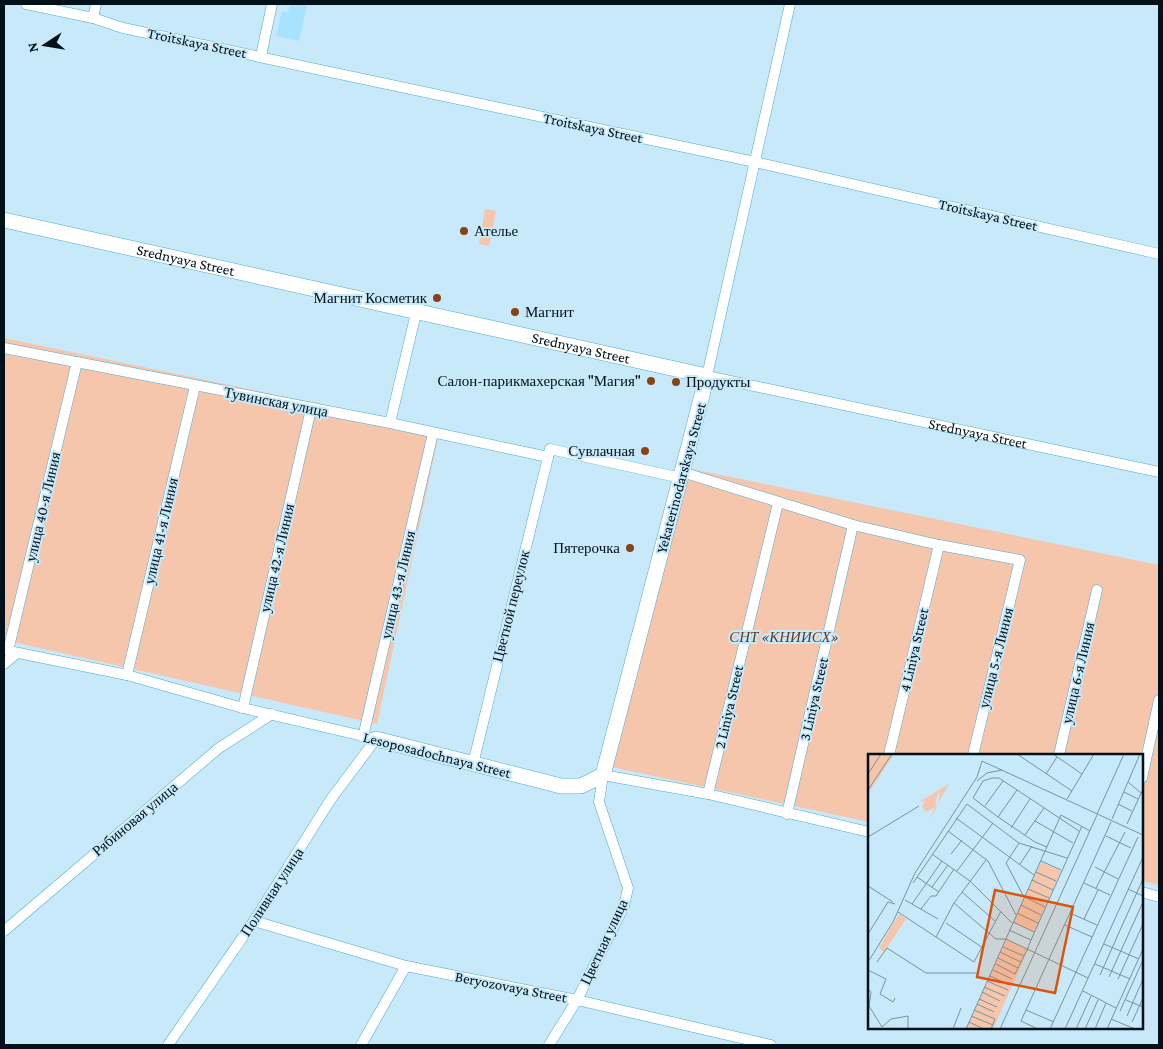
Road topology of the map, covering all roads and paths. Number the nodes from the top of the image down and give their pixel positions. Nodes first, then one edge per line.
1 (26, 4) edge
2 (96, 4) edge
3 (272, 4) edge
4 (790, 4) edge
5 (93, 18) junction
6 (261, 56) junction
7 (755, 162) junction
8 (4, 220) edge
9 (1159, 254) edge
10 (416, 312) junction
11 (4, 348) edge
12 (77, 362) junction
13 (707, 376) junction
14 (195, 386) junction
15 (312, 409) junction
16 (390, 423) junction
17 (433, 432) junction
18 (549, 453) junction
19 (1159, 472) edge
20 (682, 475) junction
21 (778, 503) junction
22 (853, 525) junction
23 (939, 545) junction
24 (1020, 560) joint
25 (1097, 590) dead end
26 (10, 652) edge
27 (4, 664) edge
28 (127, 675) junction
29 (1159, 700) edge
30 (243, 708) junction
31 (272, 714) junction
32 (369, 738) junction
33 (889, 754) edge
34 (973, 754) edge
35 (1058, 754) edge
36 (473, 764) junction
37 (1143, 773) edge
38 (602, 775) junction
39 (708, 794) junction
40 (788, 814) junction
41 (868, 832) edge
42 (1143, 892) edge
43 (1159, 897) edge
44 (254, 921) junction
45 (4, 931) edge
46 (406, 966) junction
47 (577, 1000) junction
48 (168, 1045) edge
49 (361, 1045) edge
50 (550, 1045) edge
51 (772, 1045) edge

1 - 5 street, Troitskaya Street
2 - 5 street
3 - 6 street
4 - 7 street, Yekaterinodarskaya Street
5 - 6 street, Troitskaya Street
6 - 7 street, Troitskaya Street
7 - 9 street, Troitskaya Street
7 - 13 street, Yekaterinodarskaya Street
8 - 10 street, Srednyaya Street
10 - 13 street, Srednyaya Street
10 - 16 street
11 - 12 street, Тувинская улица
12 - 14 street, Тувинская улица
12 - 26 street, улица 40-я Линия
13 - 19 street, Srednyaya Street
13 - 20 street, Yekaterinodarskaya Street
14 - 15 street, Тувинская улица
14 - 28 street, улица 41-я Линия
15 - 16 street, Тувинская улица
15 - 30 street, улица 42-я Линия
16 - 17 street, Тувинская улица
17 - 18 street, Тувинская улица
17 - 32 street, улица 43-я Линия
18 - 20 street, Тувинская улица
18 - 36 street, Цветной переулок
20 - 21 street, Тувинская улица
20 - 38 street, Yekaterinodarskaya Street
21 - 22 street, Тувинская улица
21 - 39 street, 2 Liniya Street
22 - 23 street, Тувинская улица
22 - 40 street, 3 Liniya Street
23 - 24 street, Тувинская улица
23 - 33 street, 4 Liniya Street
24 - 34 street, улица 5-я Линия
25 - 35 street, улица 6-я Линия
26 - 27 street
26 - 28 street, Lesoposadochnaya Street
28 - 30 street, Lesoposadochnaya Street
29 - 37 street
30 - 31 street, Lesoposadochnaya Street
31 - 32 street, Lesoposadochnaya Street
31 - 45 street, Рябиновая улица
32 - 36 street, Lesoposadochnaya Street
32 - 44 street, Поливная улица
36 - 38 street, Lesoposadochnaya Street
38 - 39 street
38 - 47 street, Цветная улица
39 - 40 street
40 - 41 street
42 - 43 street
44 - 46 street, Beryozovaya Street
44 - 48 street, Поливная улица
46 - 47 street, Beryozovaya Street
46 - 49 street
47 - 50 street, Цветная улица
47 - 51 street, Beryozovaya Street

